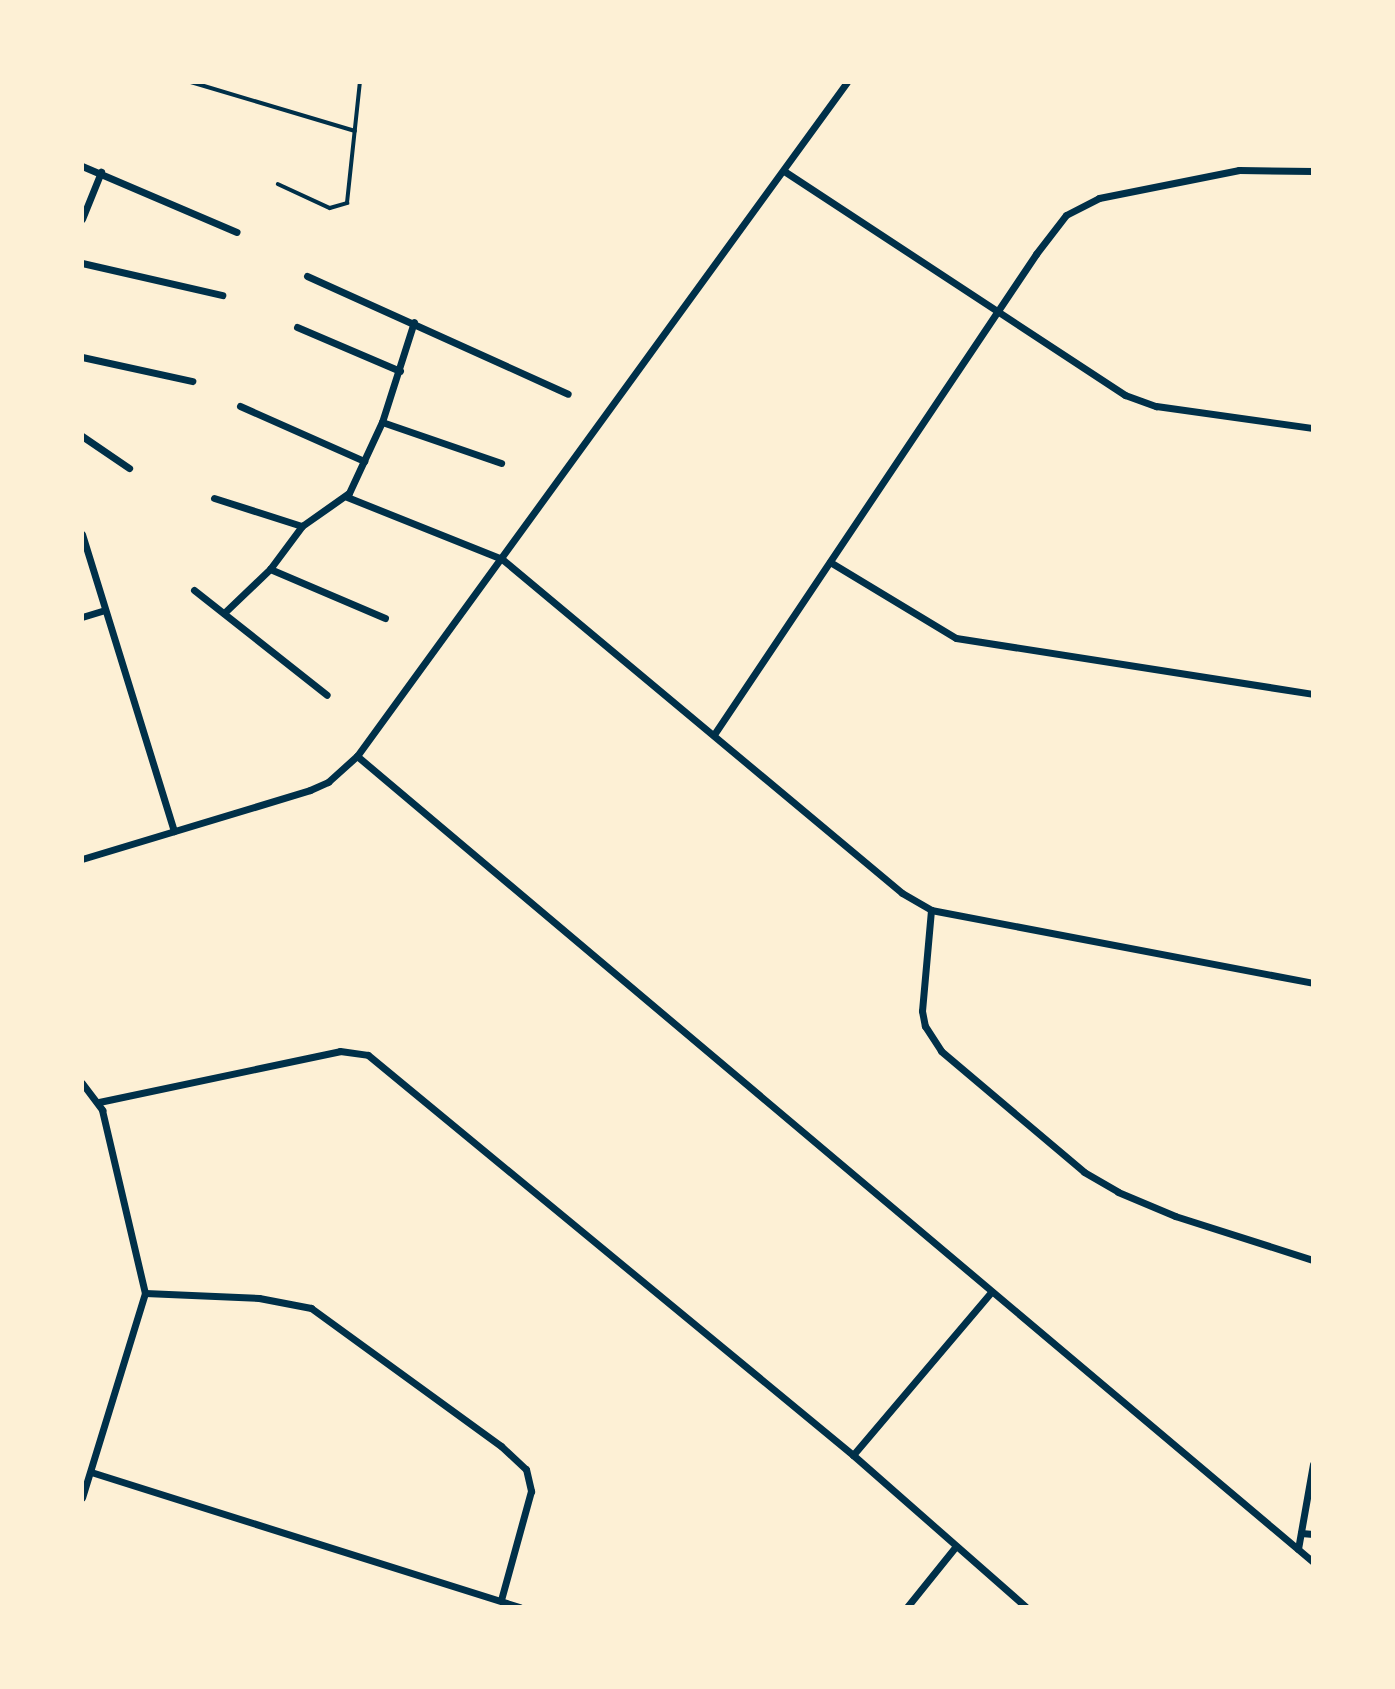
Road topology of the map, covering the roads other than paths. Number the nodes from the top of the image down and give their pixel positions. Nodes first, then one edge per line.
1 (191, 82) edge
2 (360, 82) edge
3 (847, 82) edge
4 (355, 131) junction
5 (82, 166) edge
6 (784, 171) junction
7 (1313, 171) edge
8 (101, 172) junction
9 (278, 184) dead end
10 (82, 219) edge
11 (237, 232) dead end
12 (82, 263) edge
13 (307, 276) dead end
14 (222, 295) dead end
15 (998, 314) junction
16 (414, 322) junction
17 (297, 327) dead end
18 (82, 357) edge
19 (400, 370) junction
20 (192, 381) dead end
21 (568, 394) dead end
22 (240, 406) dead end
23 (382, 422) junction
24 (1313, 428) edge
25 (82, 436) edge
26 (364, 461) junction
27 (500, 463) dead end
28 (129, 468) dead end
29 (347, 497) junction
30 (214, 498) dead end
31 (302, 526) junction
32 (82, 534) edge
33 (502, 559) junction
34 (830, 562) junction
35 (270, 569) junction
36 (194, 590) dead end
37 (104, 610) junction
38 (224, 614) junction
39 (82, 617) edge
40 (384, 618) dead end
41 (1313, 694) edge
42 (327, 695) dead end
43 (715, 733) junction
44 (357, 756) junction
45 (174, 831) junction
46 (82, 859) edge
47 (931, 910) junction
48 (1313, 983) edge
49 (82, 1083) edge
50 (99, 1102) junction
51 (1313, 1260) edge
52 (991, 1292) junction
53 (145, 1293) junction
54 (853, 1455) junction
55 (1313, 1464) edge
56 (91, 1472) junction
57 (82, 1498) edge
58 (1301, 1533) junction
59 (1313, 1534) edge
60 (956, 1546) junction
61 (1298, 1549) junction
62 (1313, 1562) edge
63 (501, 1600) junction
64 (520, 1607) edge
65 (907, 1607) edge
66 (1026, 1607) edge

1 - 4 lane
2 - 4 lane
3 - 6 street
4 - 9 lane
5 - 8 street
6 - 15 street
6 - 33 street
7 - 15 street
8 - 10 street
8 - 11 street
12 - 14 street
13 - 16 street
15 - 24 street
15 - 34 street
16 - 19 street
16 - 21 street
17 - 19 street
18 - 20 street
19 - 23 street
22 - 26 street
23 - 26 street
23 - 27 street
25 - 28 street
26 - 29 street
29 - 31 street
29 - 33 street
30 - 31 street
31 - 35 street
32 - 37 street
33 - 43 street
33 - 44 street
34 - 41 street
34 - 43 street
35 - 38 street
35 - 40 street
36 - 38 street
37 - 39 street
37 - 45 street
38 - 42 street
43 - 47 street
44 - 45 street
44 - 52 street
45 - 46 street
47 - 48 street
47 - 51 street
49 - 50 street
50 - 53 street
50 - 54 street
52 - 54 street
52 - 61 street
53 - 56 street
53 - 63 street
54 - 60 street
55 - 58 street
56 - 57 street
56 - 63 street
58 - 59 street
58 - 61 street
60 - 65 street
60 - 66 street
61 - 62 street
63 - 64 street

